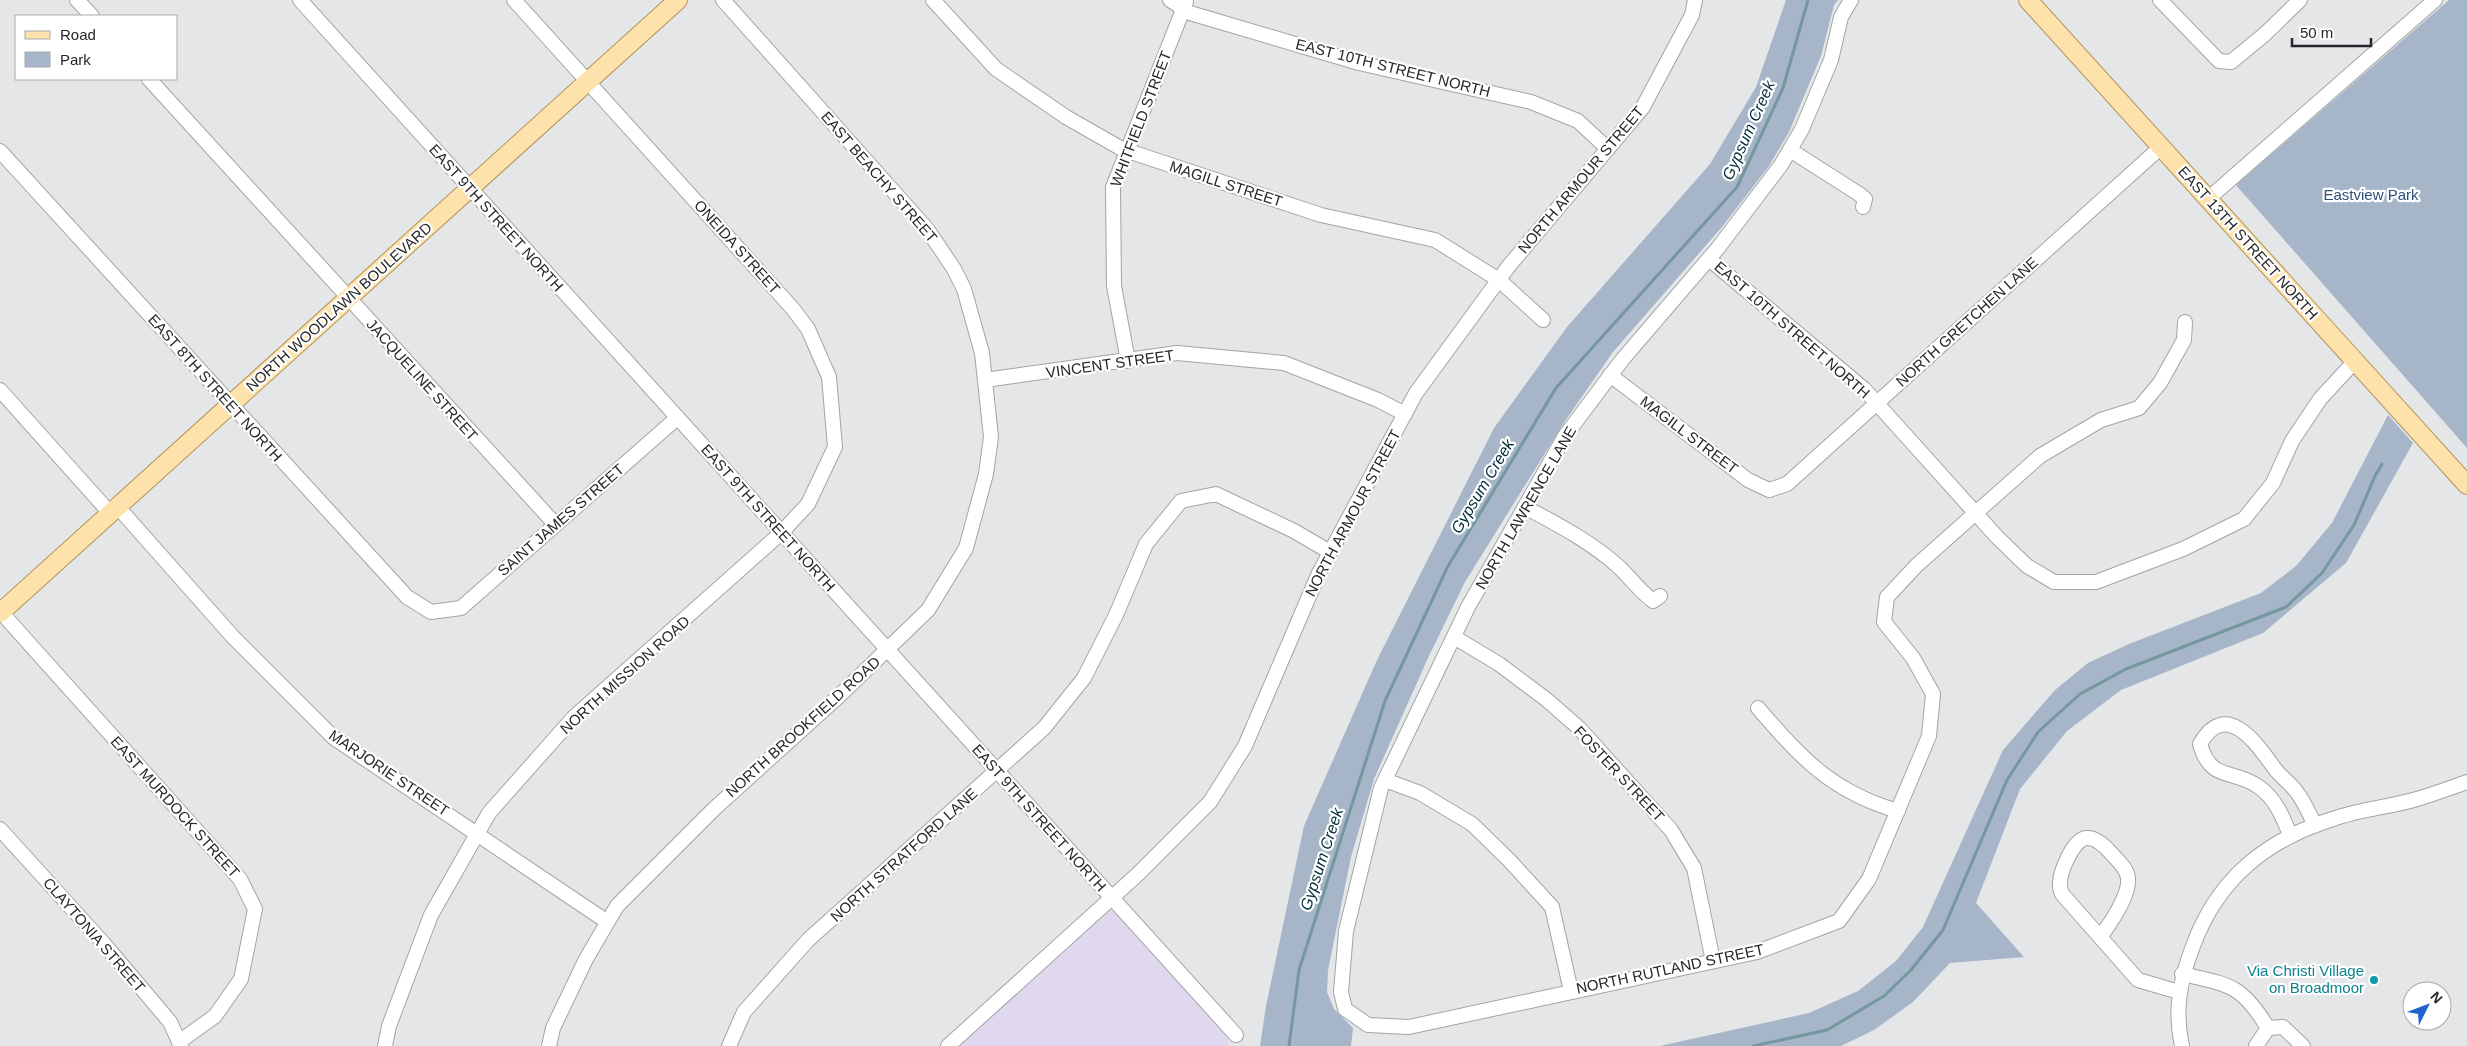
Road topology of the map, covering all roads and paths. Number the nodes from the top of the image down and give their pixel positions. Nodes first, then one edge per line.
1 (78, 0) edge
2 (300, 0) edge
3 (514, 0) edge
4 (678, 0) edge
5 (723, 0) edge
6 (933, 0) edge
7 (1170, 0) edge
8 (1695, 0) edge
9 (1851, 0) edge
10 (2028, 0) edge
11 (2160, 0) edge
12 (2300, 0) edge
13 (2435, 0) edge
14 (1185, 4) edge
15 (91, 15) edge
16 (150, 80) edge
17 (588, 82) junction
18 (2161, 147) junction
19 (1608, 149) junction
20 (1790, 150) junction
21 (1126, 151) junction
22 (0, 152) edge
23 (470, 190) junction
24 (2208, 199) junction
25 (1863, 207) dead end
26 (1709, 259) junction
27 (1499, 280) junction
28 (348, 299) junction
29 (1543, 320) dead end
30 (2184, 322) dead end
31 (1128, 360) junction
32 (2355, 361) junction
33 (1610, 375) junction
34 (985, 380) junction
35 (0, 390) edge
36 (1877, 403) junction
37 (230, 405) junction
38 (1405, 414) junction
39 (677, 418) junction
40 (2467, 485) edge
41 (1770, 490) joint
42 (1525, 506) junction
43 (113, 509) junction
44 (1976, 513) junction
45 (555, 524) junction
46 (781, 533) junction
47 (1330, 552) junction
48 (1660, 596) dead end
49 (439, 611) joint
50 (0, 612) edge
51 (1454, 637) junction
52 (888, 651) junction
53 (1758, 708) dead end
54 (998, 772) junction
55 (1385, 780) junction
56 (2467, 782) edge
57 (1898, 811) junction
58 (2315, 825) junction
59 (0, 829) edge
60 (478, 833) junction
61 (2290, 835) junction
62 (1112, 898) junction
63 (606, 921) junction
64 (2100, 937) junction
65 (1714, 961) junction
66 (2182, 974) junction
67 (1571, 990) junction
68 (2179, 992) junction
69 (1351, 1014) joint
70 (2268, 1028) junction
71 (1236, 1035) dead end
72 (180, 1044) edge
73 (386, 1046) edge
74 (549, 1046) edge
75 (729, 1046) edge
76 (948, 1046) edge
77 (2182, 1046) edge
78 (2256, 1046) edge
79 (2303, 1046) edge

1 - 15 street
2 - 23 street, EAST 9TH STREET NORTH
3 - 17 street, ONEIDA STREET
4 - 17 main road, NORTH WOODLAWN BOULEVARD
5 - 34 street, EAST BEACHY STREET
6 - 21 street, MAGILL STREET
7 - 14 street, EAST 10TH STREET NORTH
8 - 19 street, NORTH ARMOUR STREET
9 - 20 street, NORTH LAWRENCE LANE
10 - 18 main road, EAST 13TH STREET NORTH
11 - 12 street
13 - 24 street
14 - 19 street, EAST 10TH STREET NORTH
14 - 21 street, WHITFIELD STREET
16 - 28 street, JACQUELINE STREET
17 - 23 main road, NORTH WOODLAWN BOULEVARD
17 - 46 street, ONEIDA STREET
18 - 24 main road, EAST 13TH STREET NORTH
18 - 36 street, NORTH GRETCHEN LANE
19 - 27 street, NORTH ARMOUR STREET
20 - 25 street
20 - 26 street, NORTH LAWRENCE LANE
21 - 27 street, MAGILL STREET
21 - 31 street, WHITFIELD STREET
22 - 37 street, EAST 8TH STREET NORTH
23 - 28 main road, NORTH WOODLAWN BOULEVARD
23 - 39 street, EAST 9TH STREET NORTH
24 - 32 main road, EAST 13TH STREET NORTH
26 - 33 street, NORTH LAWRENCE LANE
26 - 36 street, EAST 10TH STREET NORTH
27 - 29 street, MAGILL STREET
27 - 38 street, NORTH ARMOUR STREET
28 - 37 main road, NORTH WOODLAWN BOULEVARD
28 - 45 street, JACQUELINE STREET
30 - 44 street, NORTH RUTLAND STREET
31 - 34 street, VINCENT STREET
31 - 38 street, VINCENT STREET
32 - 40 main road, EAST 13TH STREET NORTH
32 - 44 street, EAST 10TH STREET NORTH
33 - 41 street, MAGILL STREET
33 - 42 street, NORTH LAWRENCE LANE
34 - 52 street, NORTH BROOKFIELD ROAD
35 - 43 street, MARJORIE STREET
36 - 41 street, NORTH GRETCHEN LANE
36 - 44 street, EAST 10TH STREET NORTH
37 - 43 main road, NORTH WOODLAWN BOULEVARD
37 - 49 street, EAST 8TH STREET NORTH
38 - 47 street, NORTH ARMOUR STREET
39 - 45 street, SAINT JAMES STREET
39 - 46 street, EAST 9TH STREET NORTH
42 - 48 street
42 - 51 street, NORTH LAWRENCE LANE
43 - 50 main road, NORTH WOODLAWN BOULEVARD
43 - 60 street, MARJORIE STREET
44 - 57 street, NORTH RUTLAND STREET
45 - 49 street, SAINT JAMES STREET
46 - 52 street, EAST 9TH STREET NORTH
46 - 60 street, NORTH MISSION ROAD
47 - 54 street, NORTH STRATFORD LANE
47 - 62 street, NORTH ARMOUR STREET
50 - 72 street, EAST MURDOCK STREET
51 - 55 street, NORTH LAWRENCE LANE
51 - 65 street, FOSTER STREET
52 - 54 street, EAST 9TH STREET NORTH
52 - 63 street, NORTH BROOKFIELD ROAD
53 - 57 street
54 - 62 street, EAST 9TH STREET NORTH
54 - 75 street, NORTH STRATFORD LANE
55 - 67 street
55 - 69 street, NORTH LAWRENCE LANE
56 - 58 street
57 - 65 street, NORTH RUTLAND STREET
58 - 61 street
58 - 61 street
59 - 72 street, CLAYTONIA STREET
60 - 63 street, MARJORIE STREET
60 - 73 street, NORTH MISSION ROAD
61 - 66 street
62 - 71 street, EAST 9TH STREET NORTH
62 - 76 street, NORTH ARMOUR STREET
63 - 74 street, NORTH BROOKFIELD ROAD
64 - 64 street
64 - 68 street
65 - 67 street, NORTH RUTLAND STREET
66 - 68 street
66 - 70 street
67 - 69 street, NORTH RUTLAND STREET
68 - 77 street
70 - 78 street
70 - 79 street

